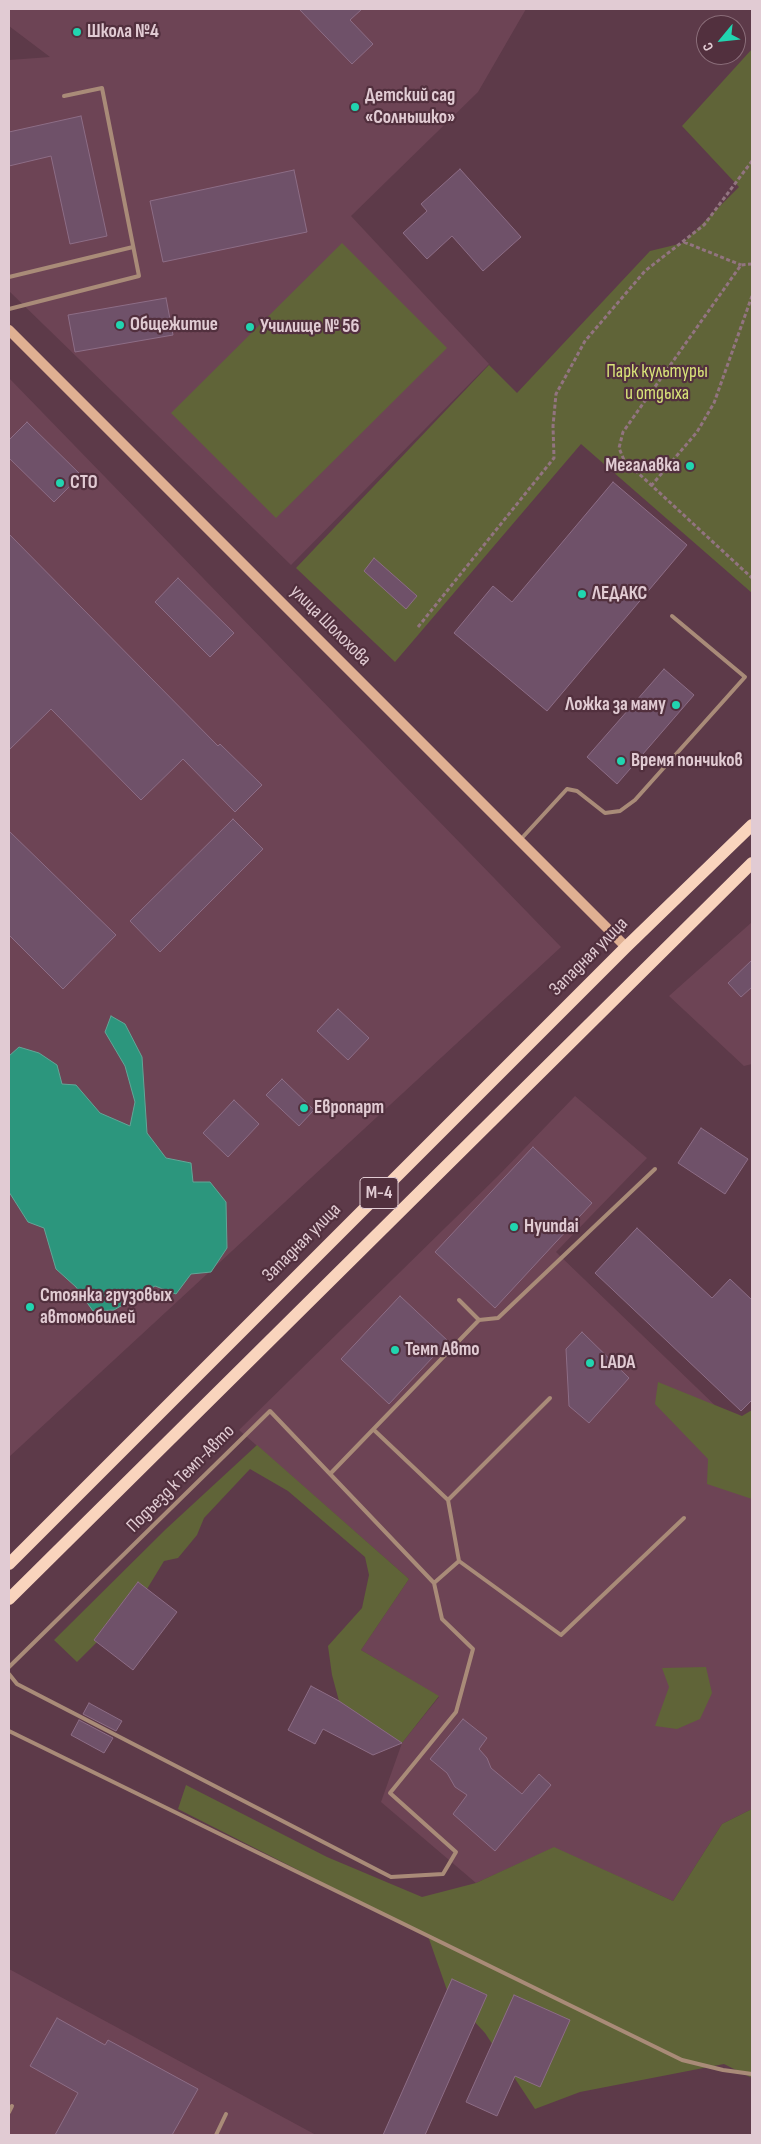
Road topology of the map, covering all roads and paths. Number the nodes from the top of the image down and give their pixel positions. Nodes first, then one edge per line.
1 (64, 96) dead end
2 (752, 161) edge
3 (683, 242) junction
4 (133, 247) junction
5 (752, 264) edge
6 (741, 265) junction
7 (9, 278) edge
8 (752, 296) edge
9 (9, 309) edge
10 (9, 330) edge
11 (651, 486) junction
12 (752, 578) edge
13 (672, 616) dead end
14 (418, 627) dead end
15 (752, 825) edge
16 (520, 841) junction
17 (752, 863) edge
18 (626, 947) junction
19 (655, 1169) dead end
20 (459, 1300) dead end
21 (479, 1320) junction
22 (550, 1398) dead end
23 (374, 1430) junction
24 (330, 1474) junction
25 (448, 1500) junction
26 (684, 1518) dead end
27 (459, 1561) junction
28 (9, 1564) edge
29 (434, 1583) junction
30 (9, 1599) edge
31 (9, 1667) edge
32 (9, 1674) edge
33 (9, 1731) edge
34 (752, 2074) edge
35 (12, 2106) dead end
36 (9, 2112) edge
37 (226, 2114) dead end
38 (216, 2135) edge

1 - 4 lane
2 - 3 path
3 - 6 path
3 - 14 path
4 - 7 lane
4 - 9 lane
5 - 6 path
6 - 11 path
8 - 11 path
10 - 16 street, улица Шолохова
11 - 12 path
13 - 16 lane
15 - 18 main road, Западная улица / М-4
16 - 18 street, улица Шолохова
17 - 30 main road, М-4
18 - 28 main road, Западная улица / М-4
19 - 21 lane
20 - 21 lane
21 - 23 lane
22 - 25 lane
23 - 24 lane
23 - 25 lane
24 - 29 lane, Подъезд к Темп-Авто
24 - 31 lane, Подъезд к Темп-Авто
25 - 27 lane
26 - 27 lane
27 - 29 lane
29 - 32 lane
33 - 34 lane
35 - 36 lane
37 - 38 lane

